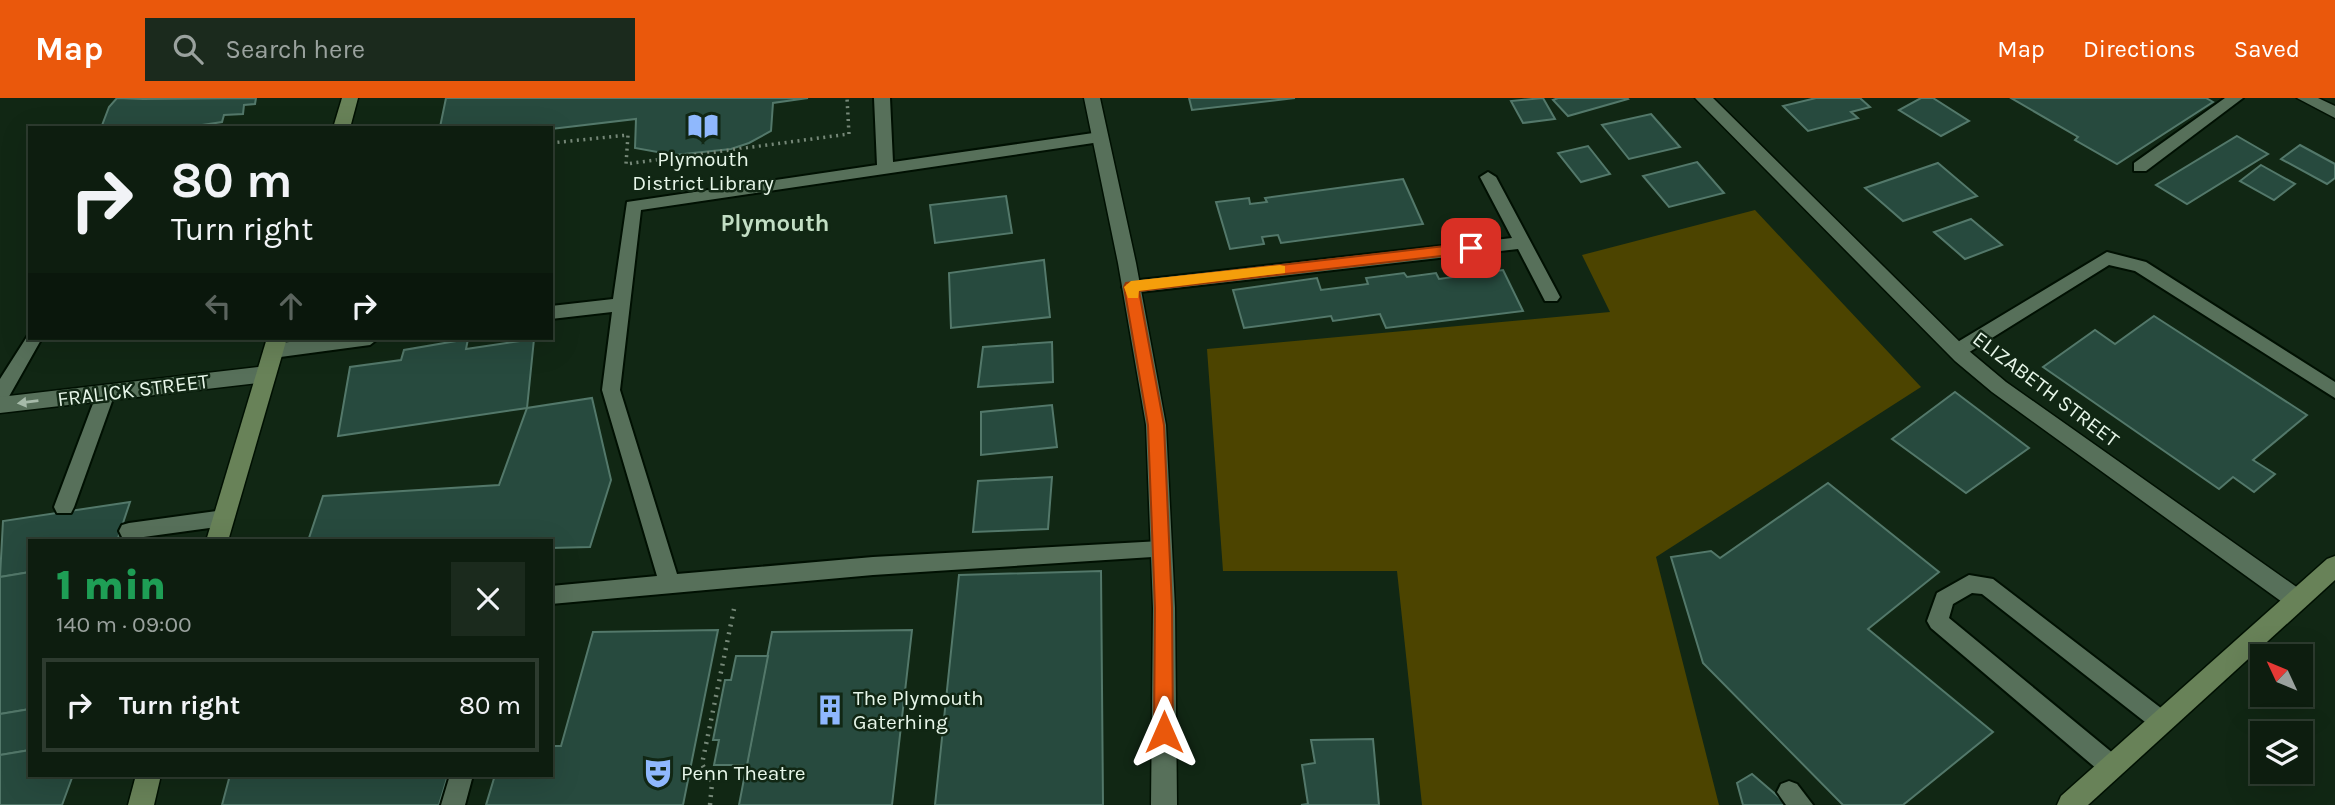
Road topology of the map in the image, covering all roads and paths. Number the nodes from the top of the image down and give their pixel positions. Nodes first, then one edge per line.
1 (350, 98) edge
2 (847, 98) edge
3 (882, 98) edge
4 (1092, 98) edge
5 (1703, 98) edge
6 (2235, 98) edge
7 (2305, 98) edge
8 (2335, 113) edge
9 (342, 126) edge
10 (1100, 137) junction
11 (553, 143) edge
12 (885, 167) junction
13 (2140, 167) dead end
14 (1488, 177) dead end
15 (1523, 243) junction
16 (1131, 287) junction
17 (1551, 297) dead end
18 (622, 304) junction
19 (553, 313) edge
20 (32, 340) edge
21 (338, 340) edge
22 (275, 344) edge
23 (1957, 351) junction
24 (266, 374) junction
25 (2335, 391) edge
26 (106, 393) junction
27 (0, 395) edge
28 (0, 405) edge
29 (64, 507) dead end
30 (224, 518) junction
31 (129, 531) dead end
32 (218, 539) edge
33 (1161, 550) junction
34 (2335, 566) edge
35 (738, 579) junction
36 (670, 584) junction
37 (553, 595) edge
38 (2297, 600) junction
39 (2162, 722) junction
40 (2112, 766) junction
41 (148, 777) edge
42 (461, 777) edge
43 (141, 805) edge
44 (453, 805) edge
45 (709, 805) edge
46 (1164, 805) edge
47 (2070, 805) edge

1 - 9 street
2 - 11 path
3 - 12 lane
4 - 10 street
5 - 23 street, ELIZABETH STREET
6 - 13 lane
7 - 8 street
10 - 12 lane
10 - 16 street
12 - 18 lane
14 - 15 lane
15 - 16 lane
15 - 17 lane
16 - 33 street
18 - 19 lane
18 - 36 lane
20 - 27 lane
21 - 22 lane
22 - 24 street
23 - 25 lane
23 - 38 street, ELIZABETH STREET
24 - 26 street, FRALICK STREET
24 - 30 street
26 -> 28 street, FRALICK STREET
26 - 29 lane
30 - 31 lane
30 - 32 street
33 - 35 lane
33 - 46 street
34 - 38 street
35 - 36 lane
35 - 45 path
36 - 37 lane
38 - 39 street
39 - 40 street
39 - 40 lane
40 - 47 street
41 - 43 street
42 - 44 lane

